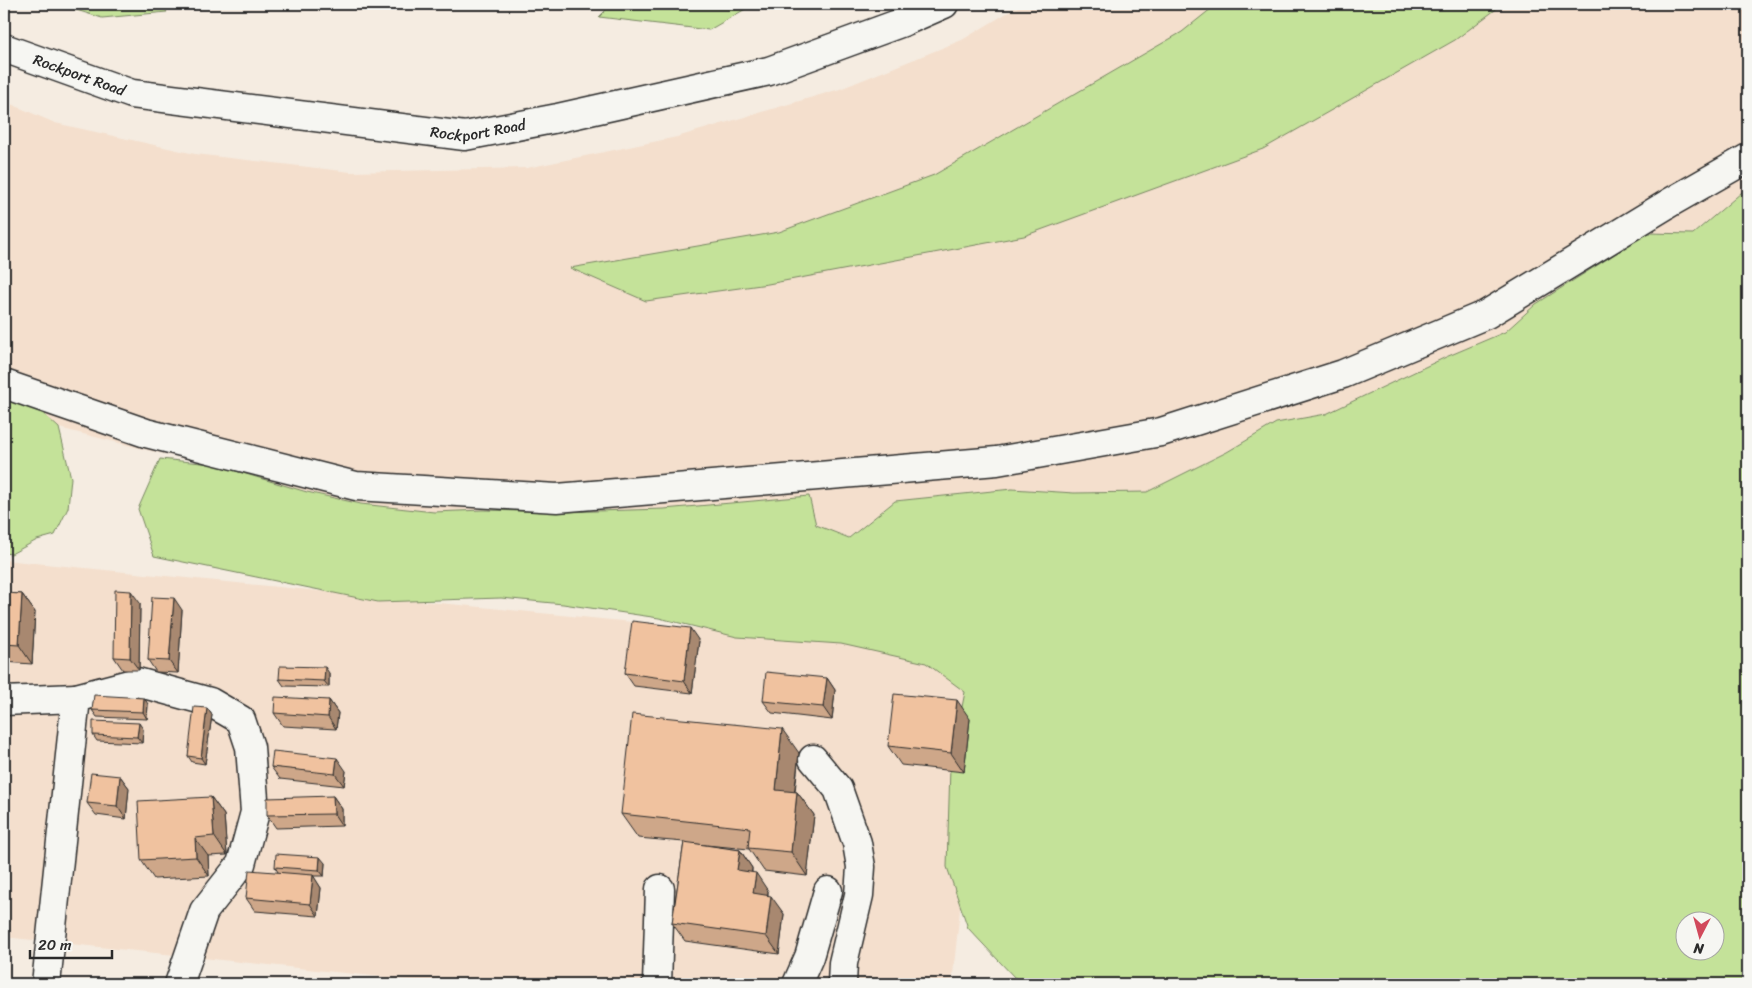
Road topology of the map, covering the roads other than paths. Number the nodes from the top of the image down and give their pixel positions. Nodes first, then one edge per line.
1 (944, 4) edge
2 (4, 48) edge
3 (1748, 158) edge
4 (4, 384) edge
5 (76, 698) junction
6 (4, 701) edge
7 (813, 759) dead end
8 (660, 889) dead end
9 (828, 892) dead end
10 (46, 984) edge
11 (179, 984) edge
12 (657, 984) edge
13 (797, 984) edge
14 (842, 984) edge

1 - 2 street, Rockport Road
3 - 4 street
5 - 6 street
5 - 10 street
5 - 11 street
7 - 14 street
8 - 12 street
9 - 13 street

